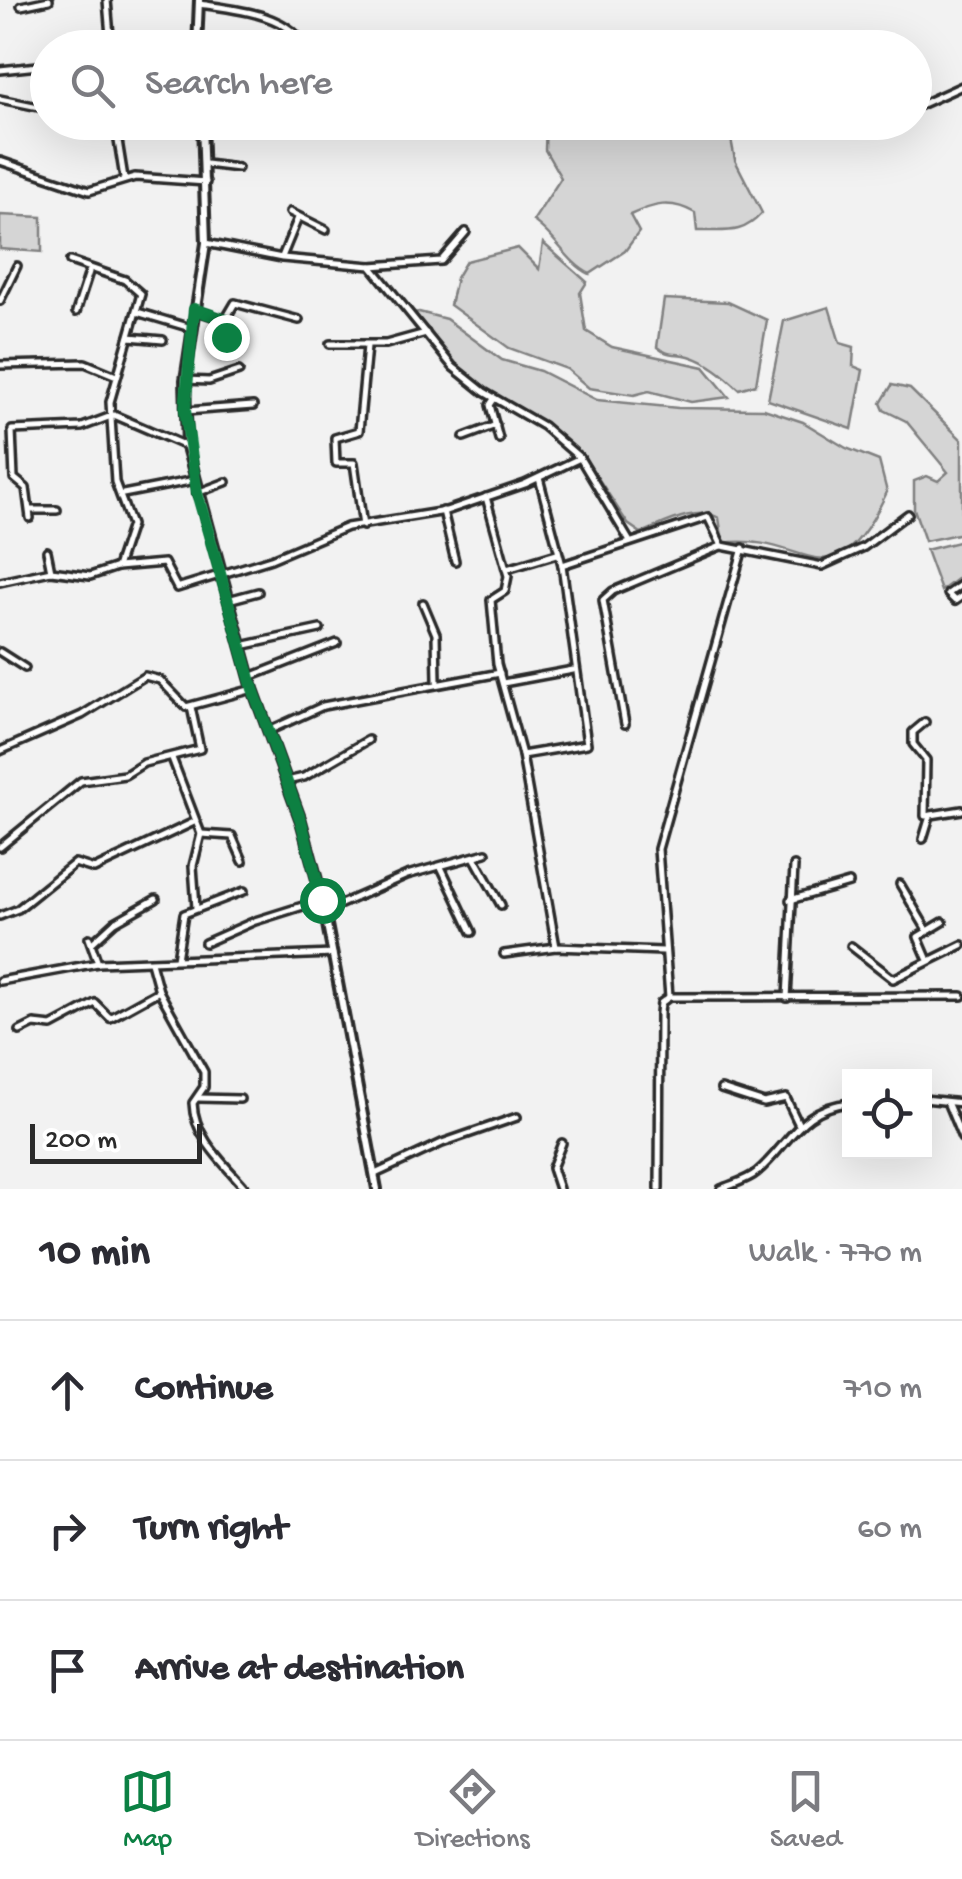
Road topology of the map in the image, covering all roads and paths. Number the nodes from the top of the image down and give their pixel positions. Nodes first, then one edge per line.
1 (48, 0) edge
2 (106, 0) edge
3 (199, 2) edge
4 (20, 6) dead end
5 (108, 30) edge
6 (198, 30) edge
7 (289, 30) edge
8 (30, 66) edge
9 (0, 70) edge
10 (962, 86) edge
11 (0, 99) edge
12 (932, 100) edge
13 (30, 106) edge
14 (118, 140) edge
15 (204, 140) edge
16 (0, 161) edge
17 (206, 164) junction
18 (238, 168) dead end
19 (124, 178) junction
20 (206, 182) junction
21 (290, 212) dead end
22 (298, 218) junction
23 (326, 230) dead end
24 (466, 232) dead end
25 (206, 243) junction
26 (282, 258) junction
27 (70, 261) dead end
28 (17, 266) dead end
29 (372, 266) junction
30 (89, 271) junction
31 (2, 293) edge
32 (0, 301) edge
33 (194, 309) junction
34 (76, 312) dead end
35 (137, 312) junction
36 (226, 320) junction
37 (299, 320) dead end
38 (191, 328) junction
39 (426, 333) junction
40 (226, 337) dead end
41 (129, 338) junction
42 (163, 340) dead end
43 (330, 344) dead end
44 (367, 346) junction
45 (0, 365) edge
46 (239, 371) dead end
47 (115, 375) junction
48 (184, 380) junction
49 (495, 398) junction
50 (253, 406) dead end
51 (185, 410) junction
52 (114, 414) junction
53 (496, 425) junction
54 (464, 438) dead end
55 (499, 438) dead end
56 (187, 446) junction
57 (580, 458) junction
58 (538, 477) junction
59 (194, 480) junction
60 (226, 482) dead end
61 (197, 493) junction
62 (123, 494) junction
63 (486, 497) junction
64 (29, 510) junction
65 (56, 510) dead end
66 (443, 511) junction
67 (908, 514) dead end
68 (30, 518) dead end
69 (363, 526) junction
70 (629, 540) junction
71 (722, 546) junction
72 (743, 548) junction
73 (47, 551) dead end
74 (556, 554) junction
75 (455, 562) dead end
76 (562, 565) junction
77 (117, 567) junction
78 (506, 569) junction
79 (51, 571) junction
80 (220, 576) junction
81 (0, 582) edge
82 (962, 584) edge
83 (258, 592) dead end
84 (962, 596) edge
85 (228, 600) junction
86 (423, 603) dead end
87 (320, 629) dead end
88 (337, 643) dead end
89 (241, 646) junction
90 (0, 652) edge
91 (25, 668) dead end
92 (573, 670) junction
93 (500, 672) junction
94 (250, 677) junction
95 (437, 681) junction
96 (503, 683) junction
97 (253, 689) junction
98 (191, 707) junction
99 (925, 722) dead end
100 (625, 724) dead end
101 (268, 731) junction
102 (368, 740) dead end
103 (0, 751) edge
104 (522, 754) junction
105 (172, 758) junction
106 (286, 780) junction
107 (962, 810) edge
108 (930, 816) junction
109 (194, 822) junction
110 (202, 834) junction
111 (923, 839) dead end
112 (0, 847) edge
113 (486, 853) dead end
114 (474, 857) junction
115 (243, 861) dead end
116 (794, 866) dead end
117 (441, 867) junction
118 (849, 883) dead end
119 (900, 884) dead end
120 (244, 890) dead end
121 (156, 899) dead end
122 (322, 899) junction
123 (790, 900) junction
124 (500, 905) dead end
125 (196, 908) junction
126 (0, 916) edge
127 (943, 922) dead end
128 (927, 930) junction
129 (472, 932) dead end
130 (205, 943) dead end
131 (962, 945) edge
132 (851, 946) dead end
133 (556, 947) junction
134 (663, 951) junction
135 (333, 954) junction
136 (504, 954) dead end
137 (178, 958) junction
138 (928, 960) junction
139 (150, 962) junction
140 (98, 963) junction
141 (893, 979) junction
142 (0, 981) edge
143 (159, 991) junction
144 (962, 996) edge
145 (668, 997) junction
146 (890, 997) junction
147 (787, 998) junction
148 (20, 1030) dead end
149 (721, 1089) dead end
150 (198, 1098) junction
151 (240, 1098) dead end
152 (932, 1101) edge
153 (946, 1102) junction
154 (962, 1103) edge
155 (842, 1106) edge
156 (517, 1117) dead end
157 (799, 1125) junction
158 (962, 1138) edge
159 (562, 1143) dead end
160 (375, 1174) junction
161 (246, 1189) edge
162 (378, 1189) edge
163 (560, 1189) edge
164 (659, 1189) edge
165 (721, 1189) edge

1 - 4 street
2 - 5 street
3 - 6 street
3 - 7 street
8 - 9 street
10 - 12 street
11 - 13 street
14 - 19 street
15 - 17 street
16 - 19 street
17 - 18 street
17 - 20 street
19 - 20 street
20 - 25 street
21 - 22 street
22 - 23 street
22 - 26 street
24 - 29 street
25 - 26 street
25 - 33 street
26 - 29 street
27 - 30 street
28 - 31 street
29 - 39 street
30 - 34 street
30 - 35 street
31 - 32 street
33 - 36 street
33 - 38 street
35 - 38 street
35 - 41 street
36 - 37 street
36 - 40 street
38 - 48 street
39 - 44 street
39 - 49 street
41 - 42 street
41 - 47 street
43 - 44 street
44 - 69 street
45 - 47 street
46 - 48 street
47 - 52 street
48 - 51 street
49 - 53 street
49 - 57 street
50 - 51 street
51 - 56 street
52 - 56 street
52 - 62 street
52 - 64 street
53 - 54 street
53 - 55 street
56 - 59 street
57 - 58 street
57 - 70 street
58 - 63 street
58 - 74 street
59 - 61 street
59 - 62 street
60 - 61 street
61 - 80 street
62 - 77 street
63 - 66 street
63 - 78 street
64 - 65 street
64 - 68 street
66 - 69 street
66 - 75 street
67 - 72 street
69 - 80 street
70 - 71 street
70 - 76 street
71 - 72 street
71 - 100 street
72 - 134 street
73 - 79 street
74 - 76 street
74 - 78 street
76 - 92 street
77 - 79 street
77 - 80 street
78 - 93 street
79 - 81 street
80 - 85 street
82 - 84 street
83 - 85 street
85 - 89 street
86 - 95 street
87 - 89 street
88 - 94 street
89 - 94 street
90 - 91 street
92 - 96 street
92 - 104 street
93 - 95 street
93 - 96 street
94 - 97 street
95 - 101 street
96 - 104 street
97 - 98 street
97 - 101 street
98 - 103 street
98 - 105 street
99 - 108 street
101 - 106 street
102 - 106 street
104 - 133 street
105 - 109 street
105 - 112 street
106 - 122 street
107 - 108 street
108 - 111 street
109 - 110 street
109 - 126 street
110 - 115 street
110 - 125 street
113 - 114 street
114 - 117 street
114 - 124 street
116 - 123 street
117 - 122 street
117 - 129 street
118 - 123 street
119 - 128 street
120 - 125 street
121 - 140 street
122 - 130 street
122 - 135 street
123 - 147 street
125 - 137 street
127 - 128 street
128 - 138 street
131 - 138 street
132 - 141 street
133 - 134 street
133 - 136 street
134 - 145 street
135 - 137 street
135 - 160 street
137 - 139 street
138 - 141 street
139 - 140 street
139 - 143 street
140 - 142 street
141 - 146 street
143 - 148 street
143 - 150 street
144 - 146 street
145 - 147 street
145 - 164 street
146 - 147 street
149 - 157 street
150 - 151 street
150 - 161 street
152 - 153 street
153 - 154 street
153 - 158 street
155 - 157 street
156 - 160 street
157 - 165 street
159 - 163 street
160 - 162 street

